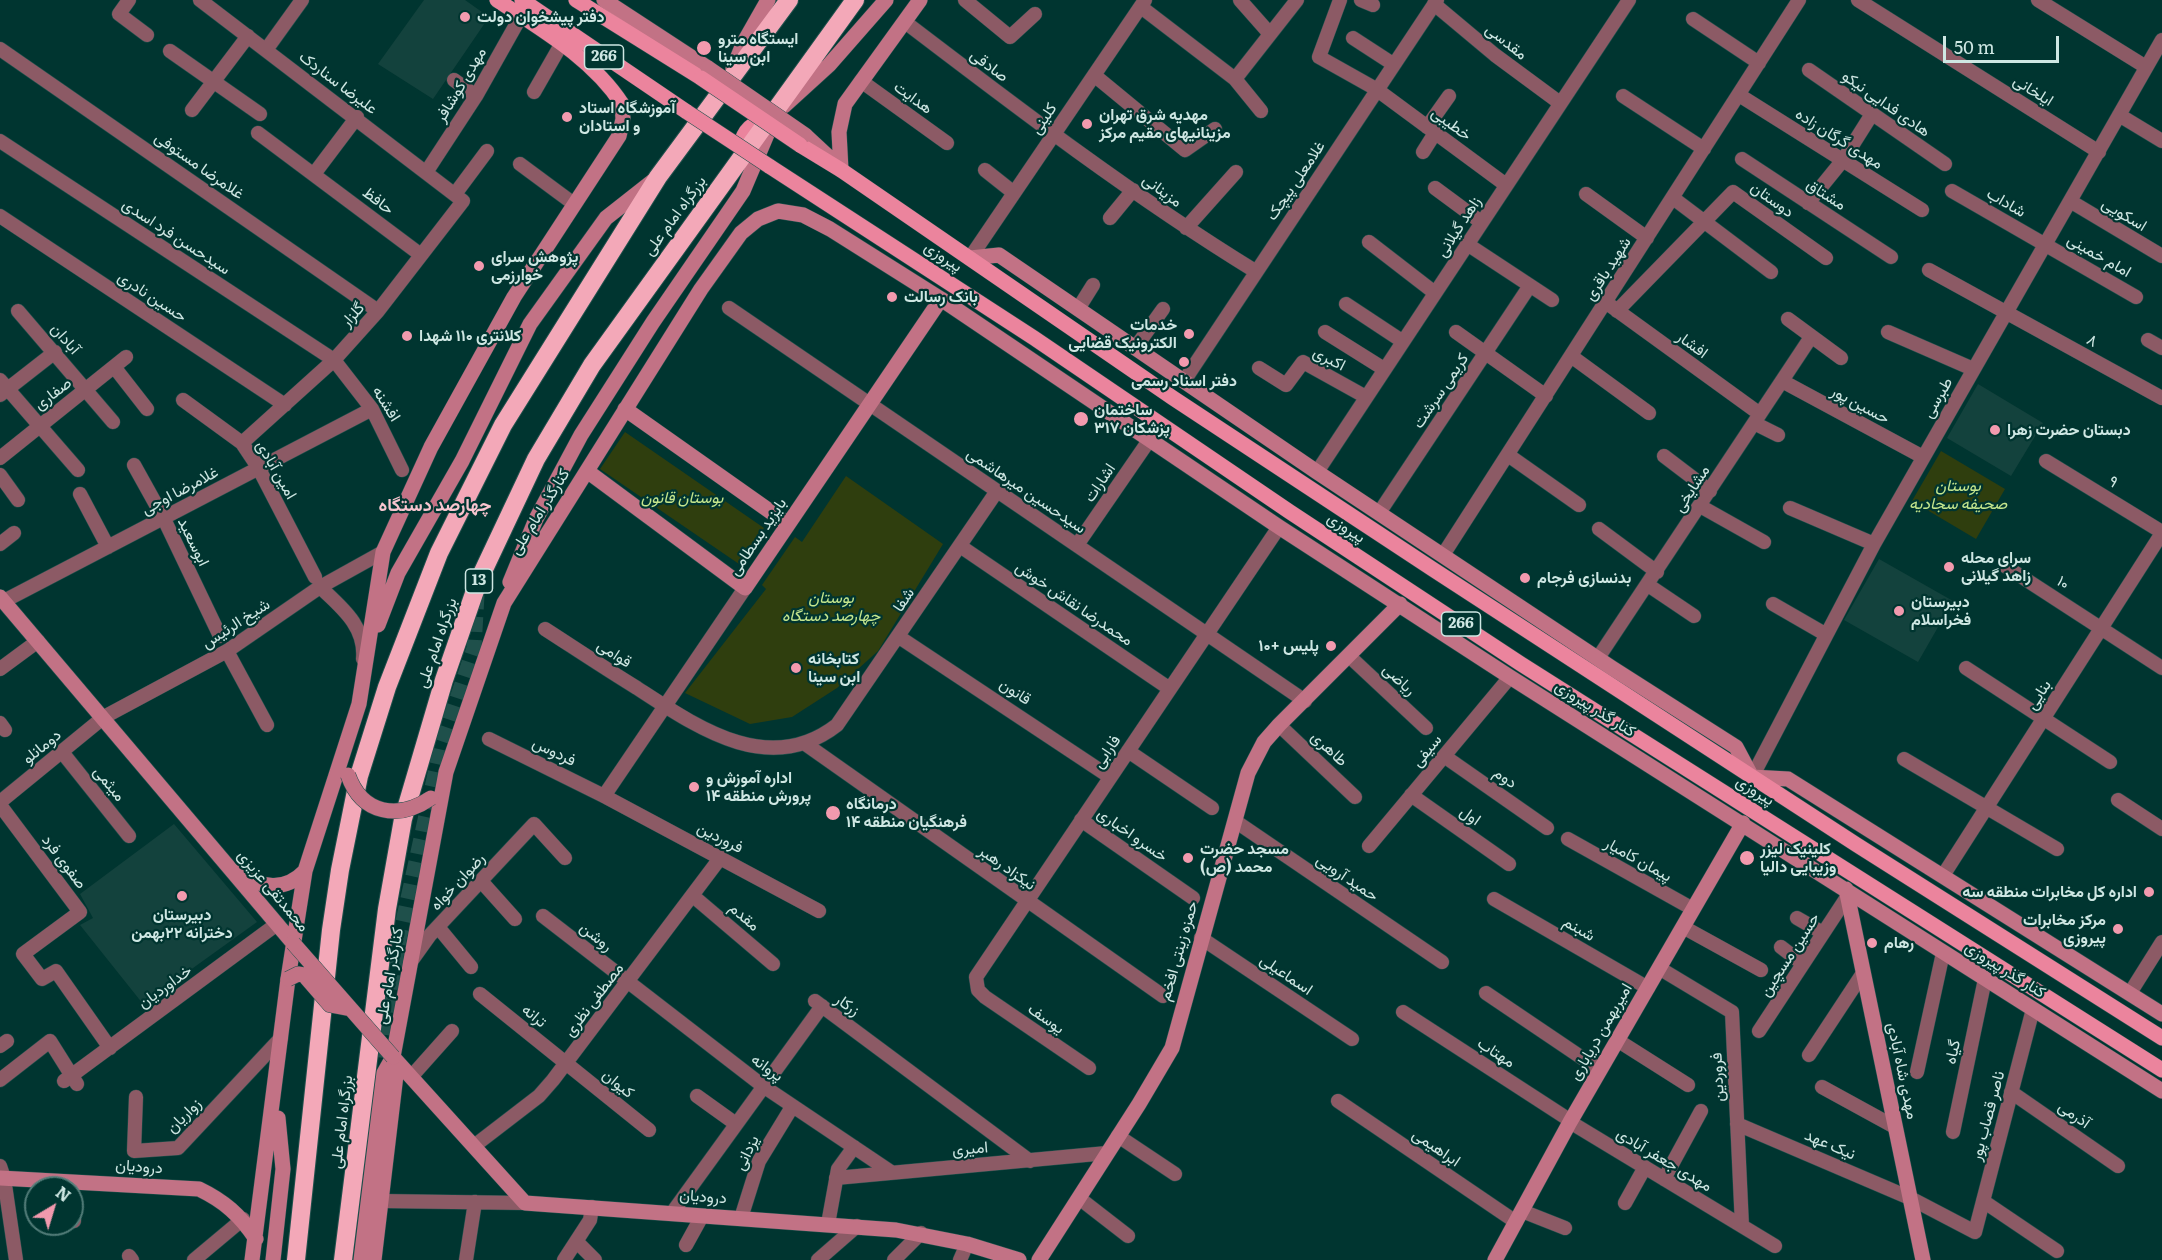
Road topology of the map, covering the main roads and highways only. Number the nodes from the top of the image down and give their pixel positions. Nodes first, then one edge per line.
1 (497, 0) edge
2 (522, 0) edge
3 (576, 0) edge
4 (604, 0) edge
5 (768, 0) edge
6 (789, 0) edge
7 (855, 0) edge
8 (886, 0) edge
9 (920, 0) edge
10 (595, 51) junction
11 (704, 73) junction
12 (724, 89) junction
13 (622, 104) junction
14 (771, 116) junction
15 (803, 140) junction
16 (740, 147) junction
17 (841, 170) junction
18 (658, 177) junction
19 (970, 258) junction
20 (941, 298) junction
21 (1034, 338) junction
22 (1016, 346) junction
23 (1033, 358) junction
24 (1184, 381) junction
25 (1173, 398) junction
26 (625, 409) junction
27 (587, 471) junction
28 (1317, 472) junction
29 (1307, 486) junction
30 (1379, 513) junction
31 (788, 524) junction
32 (1369, 527) junction
33 (1443, 555) junction
34 (1434, 570) junction
35 (2, 599) edge
36 (504, 603) junction
37 (1400, 604) junction
38 (368, 651) junction
39 (351, 730) junction
40 (446, 772) junction
41 (1752, 777) junction
42 (1743, 823) junction
43 (231, 869) junction
44 (305, 871) junction
45 (1944, 874) junction
46 (1846, 893) junction
47 (1933, 893) junction
48 (293, 943) junction
49 (288, 979) junction
50 (2130, 993) junction
51 (351, 1009) junction
52 (2119, 1011) junction
53 (2162, 1014) edge
54 (2134, 1020) junction
55 (2105, 1034) junction
56 (2162, 1038) edge
57 (2119, 1043) junction
58 (393, 1057) junction
59 (2162, 1070) edge
60 (275, 1088) junction
61 (2162, 1091) edge
62 (2, 1174) edge
63 (24, 1178) edge
64 (84, 1187) edge
65 (525, 1203) joint
66 (256, 1239) junction
67 (252, 1260) edge
68 (273, 1260) edge
69 (296, 1260) edge
70 (344, 1260) edge
71 (361, 1260) edge
72 (374, 1260) edge
73 (1019, 1260) edge
74 (1039, 1260) edge
75 (1495, 1260) edge
76 (1923, 1260) edge

1 - 13 main road, 266
2 - 10 main road, پیروزی / 266
3 - 11 main road, پیروزی / 266
4 - 11 main road
5 - 12 main road
6 - 12 highway, بزرگراه امام علی
7 - 14 highway, بزرگراه امام علی / 13
8 - 14 main road
9 - 17 main road
10 - 13 main road
10 - 16 main road, پیروزی / 266, bridge
11 - 14 main road, پیروزی / 266, bridge
11 - 15 main road, bridge
12 - 18 highway, بزرگراه امام علی
13 - 38 main road
14 - 15 main road, پیروزی / 266, bridge
14 - 16 main road
14 - 36 main road
14 - 70 highway, بزرگراه امام علی / 13
15 - 17 main road, پیروزی / 266
16 - 21 main road, پیروزی / 266, bridge
17 - 19 main road, پیروزی / 266
18 - 38 main road
18 - 69 highway, بزرگراه امام علی
19 - 24 main road, پیروزی
19 - 25 main road, پیروزی / 266
20 - 22 main road, کنارگذر امام علی
20 - 26 main road, کنارگذر امام علی
20 - 31 main road, بایزید بسطامی
21 - 22 main road
21 - 23 main road
21 - 55 main road, پیروزی / 266
22 - 23 main road, کنار گذر پیروزی
23 - 37 main road, کنار گذر پیروزی
24 - 25 main road
24 - 28 main road, پیروزی
25 - 29 main road, پیروزی / 266
26 - 27 main road, کنارگذر امام علی
26 - 31 main road
27 - 31 main road, بایزید بسطامی
27 - 36 main road, کنارگذر امام علی
28 - 29 main road
28 - 30 main road, پیروزی
29 - 32 main road, پیروزی / 266
30 - 32 main road
30 - 33 main road, پیروزی
32 - 34 main road, پیروزی / 266
33 - 34 main road
33 - 41 main road, پیروزی
34 - 41 main road, پیروزی / 266
35 - 43 main road, محمدتقی عزیزی
36 - 40 main road, کنارگذر امام علی
37 - 42 main road, کنار گذر پیروزی
37 - 74 main road, حمزه زینتی افخم
38 - 39 main road
39 - 40 main road, bridge
39 - 44 main road
40 - 58 main road, کنارگذر امام علی
41 - 45 main road
41 - 47 main road, پیروزی / 266
42 - 46 main road, کنار گذر پیروزی
42 - 75 main road, امیربهمن دریاباری
43 - 44 main road
43 - 48 main road, محمدتقی عزیزی
44 - 48 main road
45 - 47 main road
45 - 50 main road
46 - 61 main road, کنار گذر پیروزی
46 - 76 main road, مهدی شاه آبادی
47 - 52 main road, پیروزی / 266
48 - 49 main road
48 - 51 main road, محمدتقی عزیزی, bridge
49 - 51 main road, bridge
49 - 60 main road
50 - 52 main road
50 - 53 main road
51 - 58 main road, محمدتقی عزیزی, bridge
52 - 54 main road, پیروزی / 266
52 - 55 main road
54 - 56 main road, پیروزی / 266
54 - 57 main road
55 - 57 main road, پیروزی / 266
57 - 59 main road, پیروزی / 266
58 - 65 main road, محمدتقی عزیزی
58 - 71 main road
58 - 72 main road, کنارگذر امام علی
60 - 66 main road
60 - 68 main road
62 - 63 main road, درودیان
64 - 66 main road, درودیان
65 - 73 main road, درودیان
66 - 67 main road

